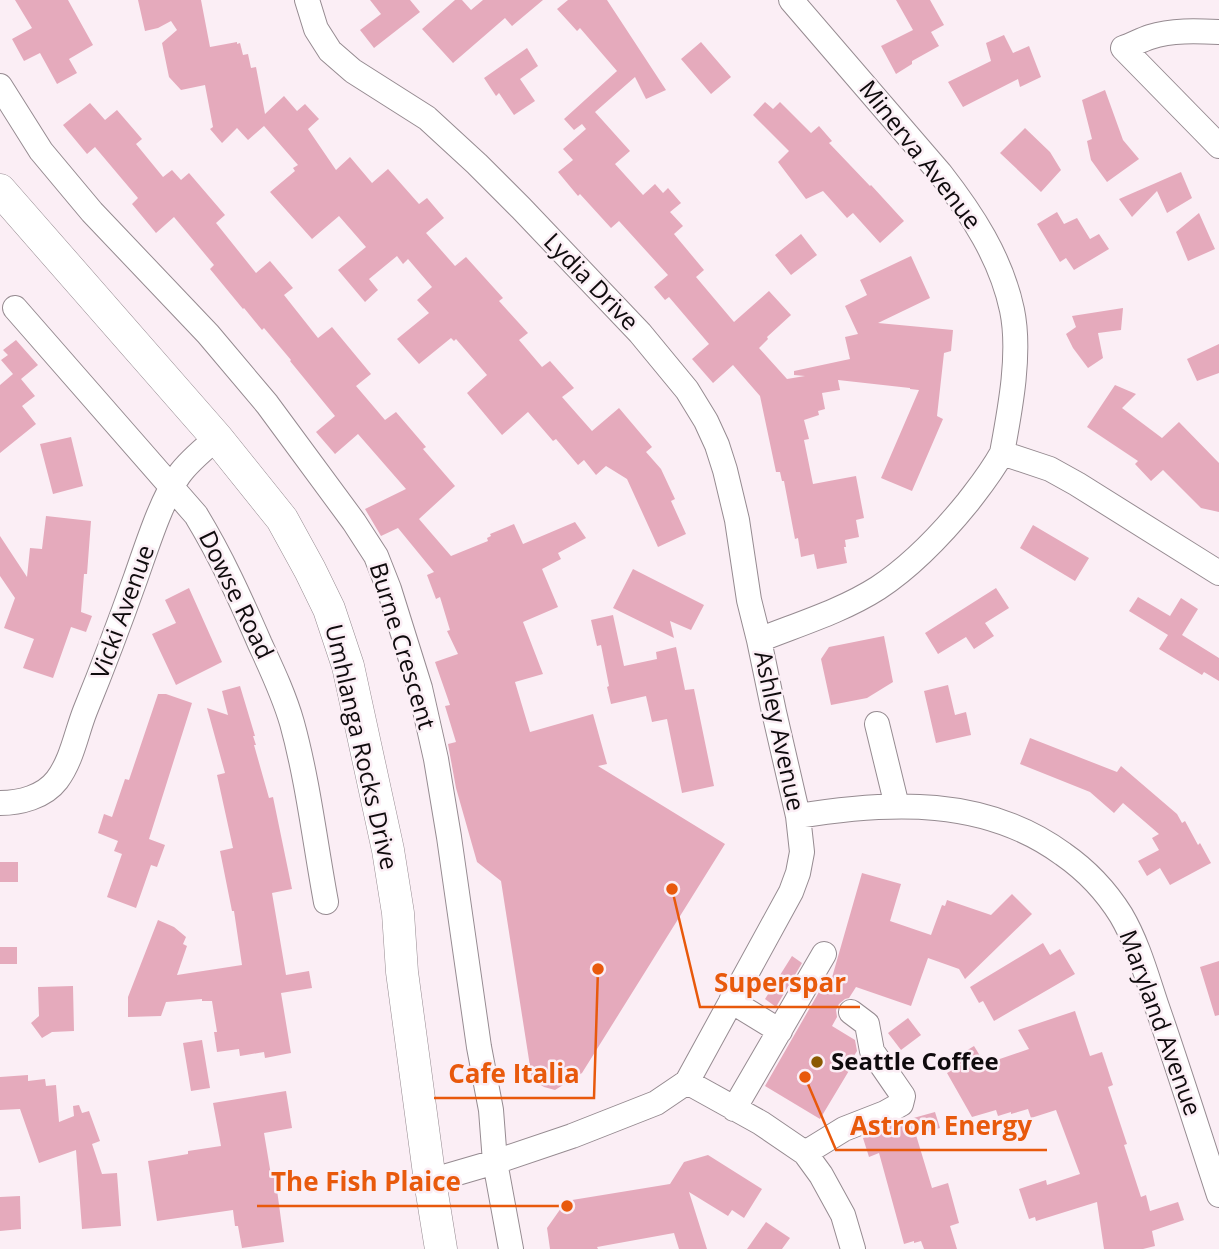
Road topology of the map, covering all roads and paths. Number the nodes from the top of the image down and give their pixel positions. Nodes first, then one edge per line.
1 (307, 0) edge
2 (791, 0) edge
3 (1219, 32) edge
4 (0, 86) edge
5 (1219, 146) edge
6 (0, 190) edge
7 (15, 308) dead end
8 (217, 438) junction
9 (1002, 453) junction
10 (171, 487) junction
11 (1219, 573) edge
12 (759, 640) junction
13 (877, 724) dead end
14 (0, 803) edge
15 (897, 806) junction
16 (799, 817) junction
17 (326, 902) dead end
18 (824, 954) dead end
19 (731, 1001) junction
20 (851, 1012) dead end
21 (780, 1031) junction
22 (687, 1082) junction
23 (734, 1109) junction
24 (805, 1153) junction
25 (495, 1162) junction
26 (430, 1181) junction
27 (1219, 1195) edge
28 (441, 1249) edge
29 (511, 1249) edge
30 (853, 1249) edge

1 - 12 street, Lydia Drive
2 - 9 street, Minerva Avenue
3 - 5 street
4 - 25 street, Burne Crescent
6 - 8 main road, Umhlanga Rocks Drive
7 - 10 street, Dowse Road
8 - 10 street, Vicki Avenue
8 - 26 main road, Umhlanga Rocks Drive
9 - 11 street
9 - 12 street, Ashley Avenue
10 - 14 street, Vicki Avenue
10 - 17 street, Dowse Road
12 - 16 street, Ashley Avenue
13 - 15 street
15 - 16 street, Maryland Avenue
15 - 27 street, Maryland Avenue
16 - 19 street, Ashley Avenue
18 - 21 street
19 - 21 street
19 - 22 street, Ashley Avenue
20 - 24 street
21 - 23 street
22 - 23 street
22 - 25 street, Ashley Avenue
23 - 24 street
24 - 30 street
25 - 26 street, Ashley Avenue
25 - 29 street, Burne Crescent
26 - 28 main road, Umhlanga Rocks Drive

